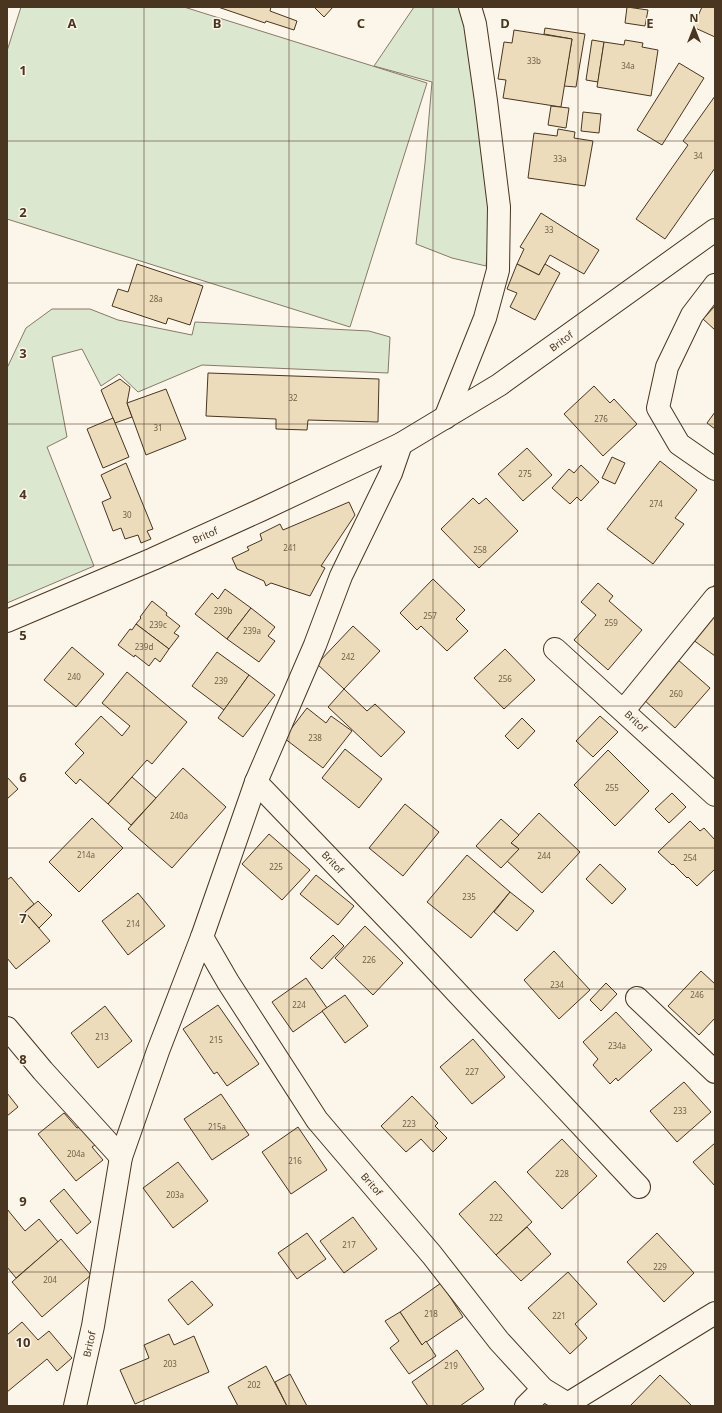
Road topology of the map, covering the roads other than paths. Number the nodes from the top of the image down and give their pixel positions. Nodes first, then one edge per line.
1 (470, 7) edge
2 (715, 230) edge
3 (715, 285) edge
4 (445, 418) junction
5 (401, 444) junction
6 (715, 468) edge
7 (715, 598) edge
8 (7, 621) edge
9 (555, 649) dead end
10 (624, 710) junction
11 (256, 782) junction
12 (715, 795) edge
13 (202, 937) junction
14 (637, 998) dead end
15 (7, 1028) edge
16 (715, 1072) edge
17 (121, 1157) junction
18 (639, 1187) dead end
19 (715, 1313) edge
20 (543, 1389) junction
21 (570, 1405) edge
22 (75, 1406) edge
23 (526, 1406) edge

1 - 4 street
2 - 4 street, Britof
3 - 6 street
4 - 5 street, Britof
5 - 8 street, Britof
5 - 11 street, Britof
7 - 10 street
9 - 10 street, Britof
10 - 12 street, Britof
11 - 13 street, Britof
11 - 18 street, Britof
13 - 17 street, Britof
13 - 20 street, Britof
14 - 16 street
15 - 17 street
17 - 22 street, Britof
19 - 21 street
20 - 21 street, Britof
20 - 23 street

